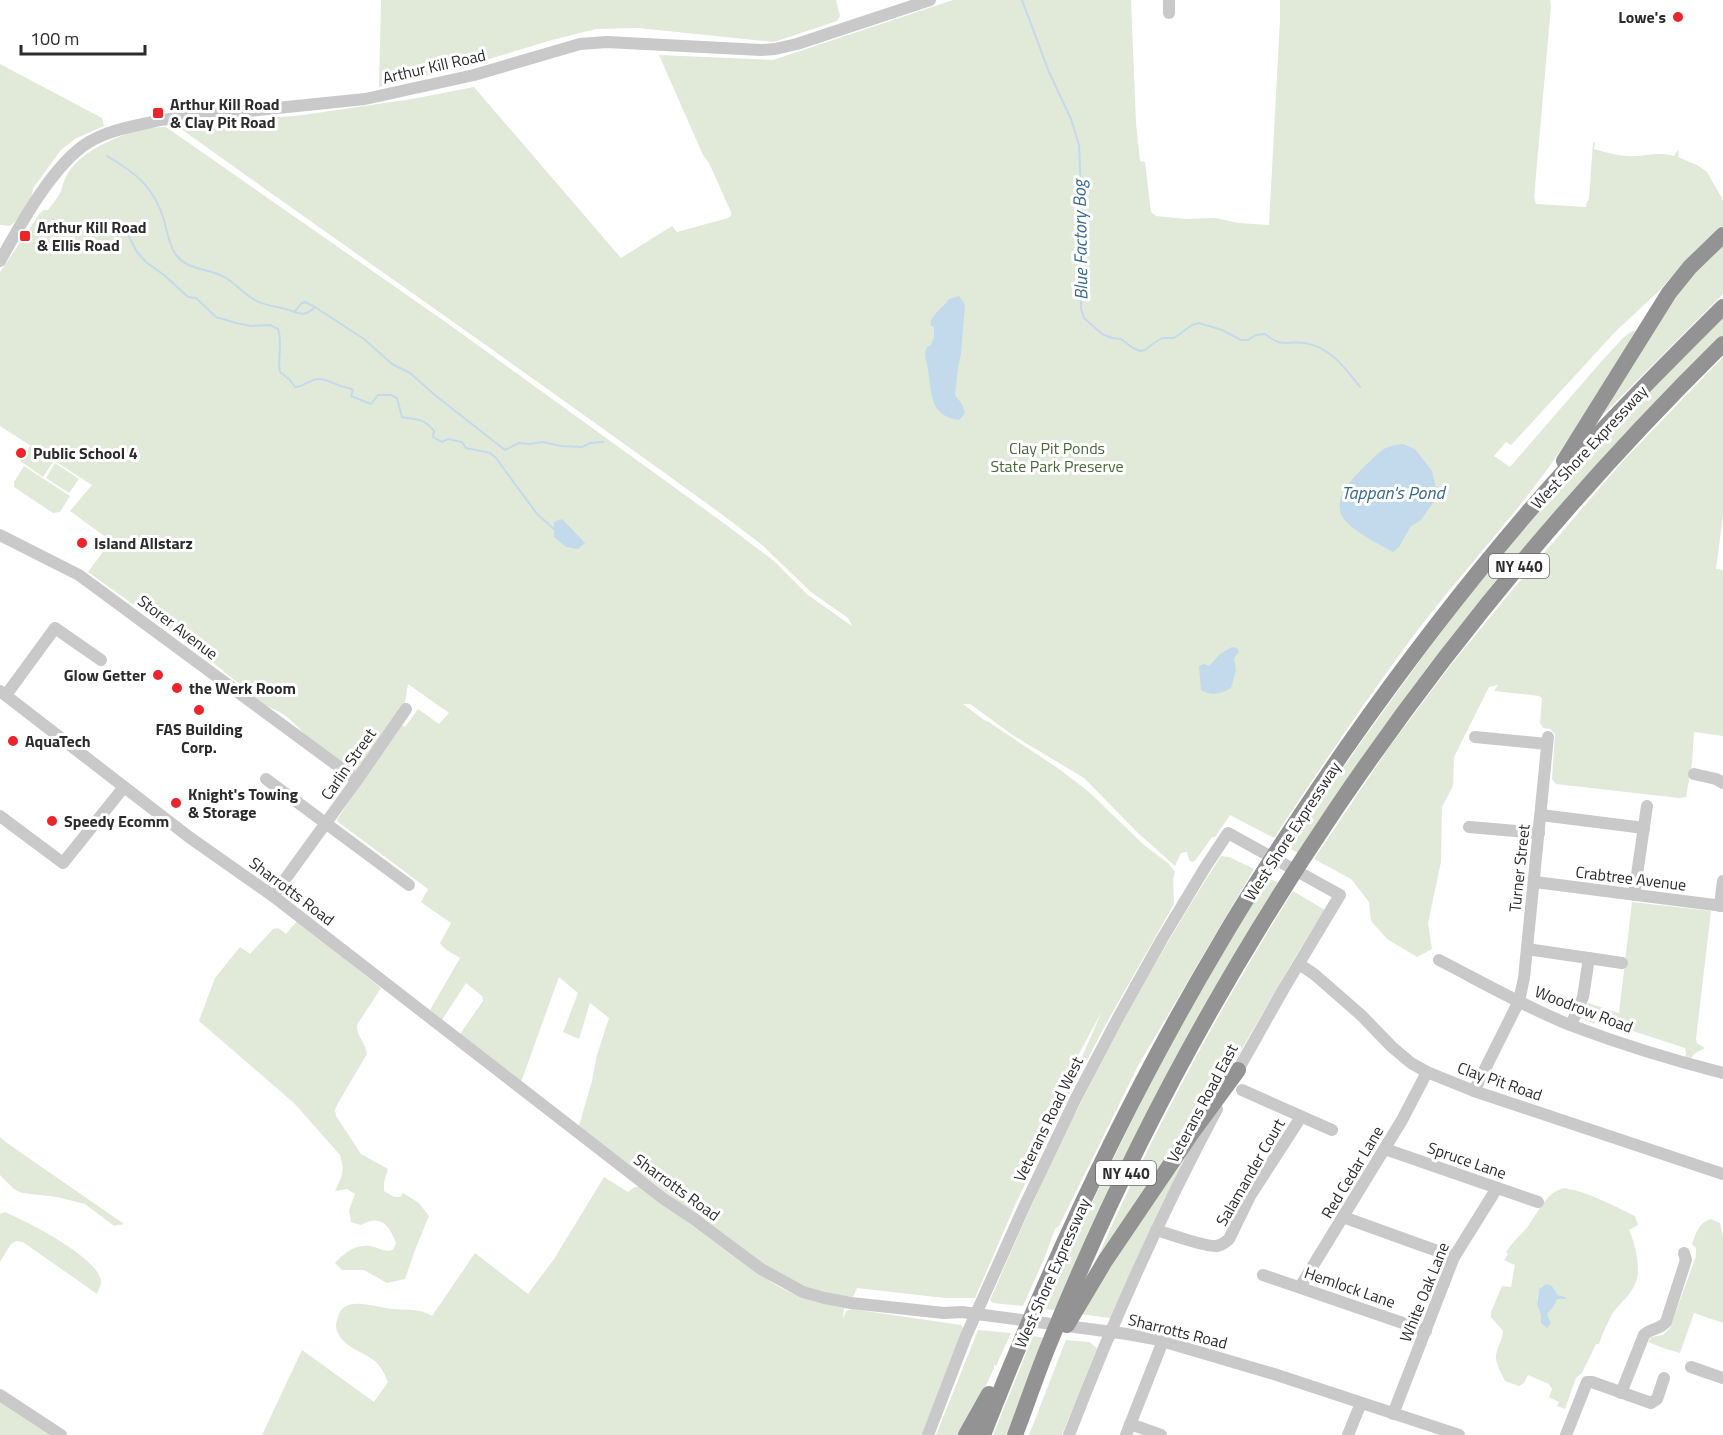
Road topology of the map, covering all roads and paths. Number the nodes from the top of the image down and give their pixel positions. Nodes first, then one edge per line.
1 (928, 0) edge
2 (1168, 0) edge
3 (1169, 13) dead end
4 (1723, 236) edge
5 (5, 241) edge
6 (0, 261) edge
7 (1723, 307) edge
8 (1723, 344) edge
9 (1543, 495) junction
10 (0, 535) edge
11 (101, 660) dead end
12 (3, 693) edge
13 (406, 709) dead end
14 (1475, 737) dead end
15 (1694, 774) dead end
16 (266, 779) dead end
17 (357, 780) junction
18 (1723, 783) edge
19 (124, 787) junction
20 (1647, 806) dead end
21 (1541, 815) junction
22 (0, 816) edge
23 (326, 823) junction
24 (1469, 827) dead end
25 (1644, 828) junction
26 (1539, 832) junction
27 (1228, 833) joint
28 (1723, 881) edge
29 (1534, 882) junction
30 (409, 885) dead end
31 (1634, 895) junction
32 (273, 896) junction
33 (1721, 906) edge
34 (1527, 949) junction
35 (1589, 958) junction
36 (1439, 960) dead end
37 (1622, 963) dead end
38 (1299, 964) junction
39 (1519, 1001) junction
40 (1571, 1025) junction
41 (1238, 1070) junction
42 (1427, 1072) junction
43 (1723, 1073) edge
44 (1242, 1090) dead end
45 (1474, 1090) junction
46 (1301, 1117) junction
47 (1332, 1130) dead end
48 (1385, 1149) junction
49 (1723, 1174) edge
50 (1497, 1188) junction
51 (1538, 1202) dead end
52 (1343, 1217) junction
53 (1156, 1230) junction
54 (1068, 1234) junction
55 (1684, 1253) dead end
56 (1454, 1257) junction
57 (1263, 1275) dead end
58 (1300, 1287) junction
59 (976, 1315) junction
60 (1105, 1331) junction
61 (1426, 1331) junction
62 (1162, 1341) junction
63 (1691, 1367) dead end
64 (1664, 1378) dead end
65 (1723, 1378) edge
66 (1621, 1393) junction
67 (0, 1395) edge
68 (1361, 1403) junction
69 (1393, 1414) junction
70 (1128, 1429) edge
71 (1017, 1431) edge
72 (61, 1435) edge
73 (928, 1435) edge
74 (966, 1435) edge
75 (983, 1435) edge
76 (1069, 1435) edge
77 (1161, 1435) edge
78 (1348, 1435) edge
79 (1459, 1435) edge
80 (1566, 1435) edge

1 - 5 street, Arthur Kill Road
2 - 3 street
4 - 9 highway
5 - 6 street, Arthur Kill Road
7 - 9 highway, West Shore Expressway / NY 440
8 - 71 highway, West Shore Expressway / NY 440
9 - 54 highway, West Shore Expressway / NY 440
10 - 17 street, Storer Avenue
11 - 12 street
12 - 19 street, Sharrotts Road
13 - 17 street, Carlin Street
14 - 21 street, Turner Street
15 - 18 street
16 - 23 street
17 - 23 street, Carlin Street
19 - 22 street
19 - 32 street, Sharrotts Road
20 - 25 street
21 - 25 street
21 - 26 street, Turner Street
23 - 30 street
23 - 32 street, Carlin Street
24 - 26 street
25 - 31 street
26 - 29 street, Turner Street
27 - 38 street, Veterans Road East
27 - 59 street, Veterans Road West
28 - 33 street
29 - 31 street, Crabtree Avenue
29 - 34 street, Turner Street
31 - 33 street, Crabtree Avenue
32 - 59 street, Sharrotts Road
34 - 35 street
34 - 39 street, Turner Street
35 - 37 street
35 - 40 street
36 - 39 street, Woodrow Road
38 - 41 street, Veterans Road East
38 - 42 street, Clay Pit Road
39 - 40 street, Woodrow Road
39 - 45 street, Turner Street
40 - 43 street, Woodrow Road
41 - 53 street, Veterans Road East
41 - 71 highway
42 - 45 street, Clay Pit Road
42 - 48 street, Red Cedar Lane
44 - 46 street, Salamander Court
45 - 49 street, Clay Pit Road
46 - 47 street, Salamander Court
46 - 53 street, Salamander Court
48 - 50 street, Spruce Lane
48 - 52 street, Red Cedar Lane
50 - 51 street, Spruce Lane
50 - 56 street, White Oak Lane
52 - 56 street
52 - 58 street, Red Cedar Lane
53 - 60 street, Veterans Road East
54 - 74 highway
54 - 75 highway, West Shore Expressway / NY 440
55 - 66 street
56 - 61 street, White Oak Lane
57 - 58 street, Hemlock Lane
58 - 61 street, Hemlock Lane
59 - 60 street, Sharrotts Road
59 - 73 street, Veterans Road West
60 - 62 street, Sharrotts Road
60 - 76 street, Veterans Road East
61 - 69 street, White Oak Lane
62 - 68 street, Sharrotts Road
62 - 70 street
63 - 65 street
64 - 66 street
66 - 80 street
67 - 72 street
68 - 69 street, Sharrotts Road
68 - 78 street
69 - 79 street, Sharrotts Road
70 - 77 street

